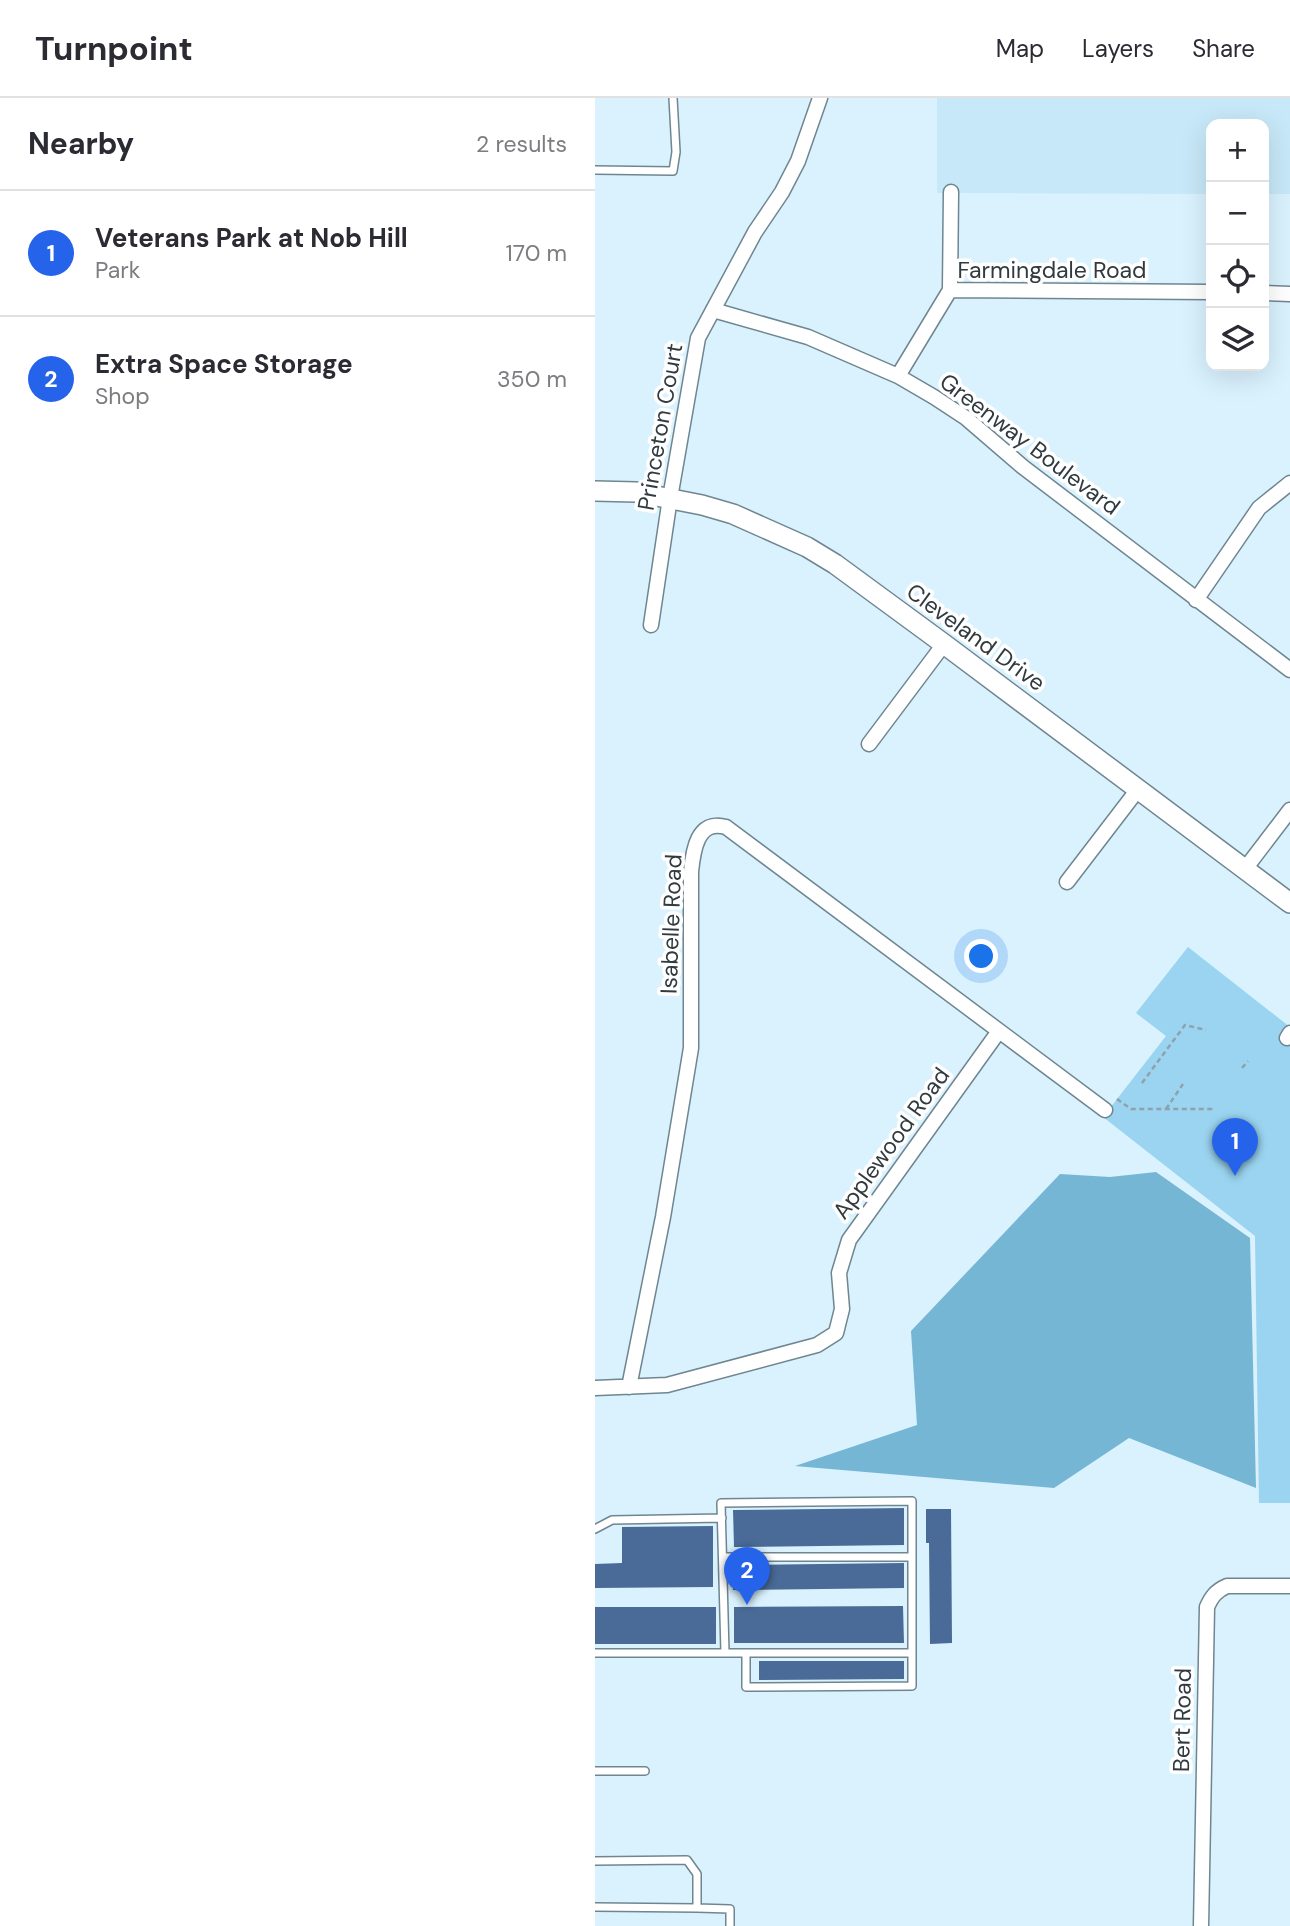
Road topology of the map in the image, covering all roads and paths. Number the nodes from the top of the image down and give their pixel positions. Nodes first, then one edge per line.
1 (673, 98) edge
2 (820, 98) edge
3 (595, 170) edge
4 (951, 192) dead end
5 (950, 290) junction
6 (1206, 292) edge
7 (1269, 293) edge
8 (1290, 294) edge
9 (713, 310) junction
10 (898, 376) junction
11 (1290, 483) edge
12 (595, 491) edge
13 (670, 498) junction
14 (1196, 600) junction
15 (651, 625) dead end
16 (944, 644) junction
17 (1290, 670) edge
18 (869, 744) dead end
19 (1139, 788) junction
20 (1290, 810) edge
21 (1245, 869) junction
22 (1067, 882) dead end
23 (1290, 903) edge
24 (1206, 1030) dead end
25 (999, 1031) junction
26 (1248, 1061) dead end
27 (1242, 1068) dead end
28 (1142, 1083) dead end
29 (1183, 1084) dead end
30 (1117, 1099) dead end
31 (1166, 1109) junction
32 (1105, 1110) dead end
33 (1213, 1110) dead end
34 (629, 1387) junction
35 (595, 1388) edge
36 (722, 1518) junction
37 (595, 1530) edge
38 (723, 1557) junction
39 (912, 1557) junction
40 (1290, 1586) edge
41 (595, 1653) edge
42 (725, 1653) junction
43 (746, 1653) junction
44 (912, 1653) junction
45 (595, 1770) edge
46 (645, 1771) dead end
47 (595, 1861) edge
48 (595, 1907) edge
49 (697, 1908) junction
50 (730, 1926) edge
51 (1201, 1926) edge

1 - 3 lane
2 - 9 street, Princeton Court
4 - 5 street
5 - 6 street, Farmingdale Road
5 - 10 street, Farmingdale Road
7 - 8 street
9 - 10 street, Greenway Boulevard
9 - 13 street, Princeton Court
10 - 14 street, Greenway Boulevard
11 - 14 street
12 - 13 street, Cleveland Drive
13 - 15 street, Princeton Court
13 - 16 street, Cleveland Drive
14 - 17 street, Greenway Boulevard
16 - 18 street
16 - 19 street, Cleveland Drive
19 - 21 street, Cleveland Drive
19 - 22 street
20 - 21 street
21 - 23 street, Cleveland Drive
24 - 28 path
25 - 32 street, Isabelle Road
25 - 34 street, Applewood Road
25 - 34 street, Isabelle Road
26 - 27 path
29 - 31 path
30 - 31 path
31 - 33 path
34 - 35 street, Applewood Road
36 - 37 lane
36 - 38 lane
36 - 39 lane
38 - 39 lane
38 - 42 lane
39 - 44 lane
40 - 51 street, Bert Road
41 - 42 lane
42 - 43 lane
43 - 44 lane
43 - 44 lane
45 - 46 lane
47 - 49 lane
48 - 49 lane
49 - 50 lane

